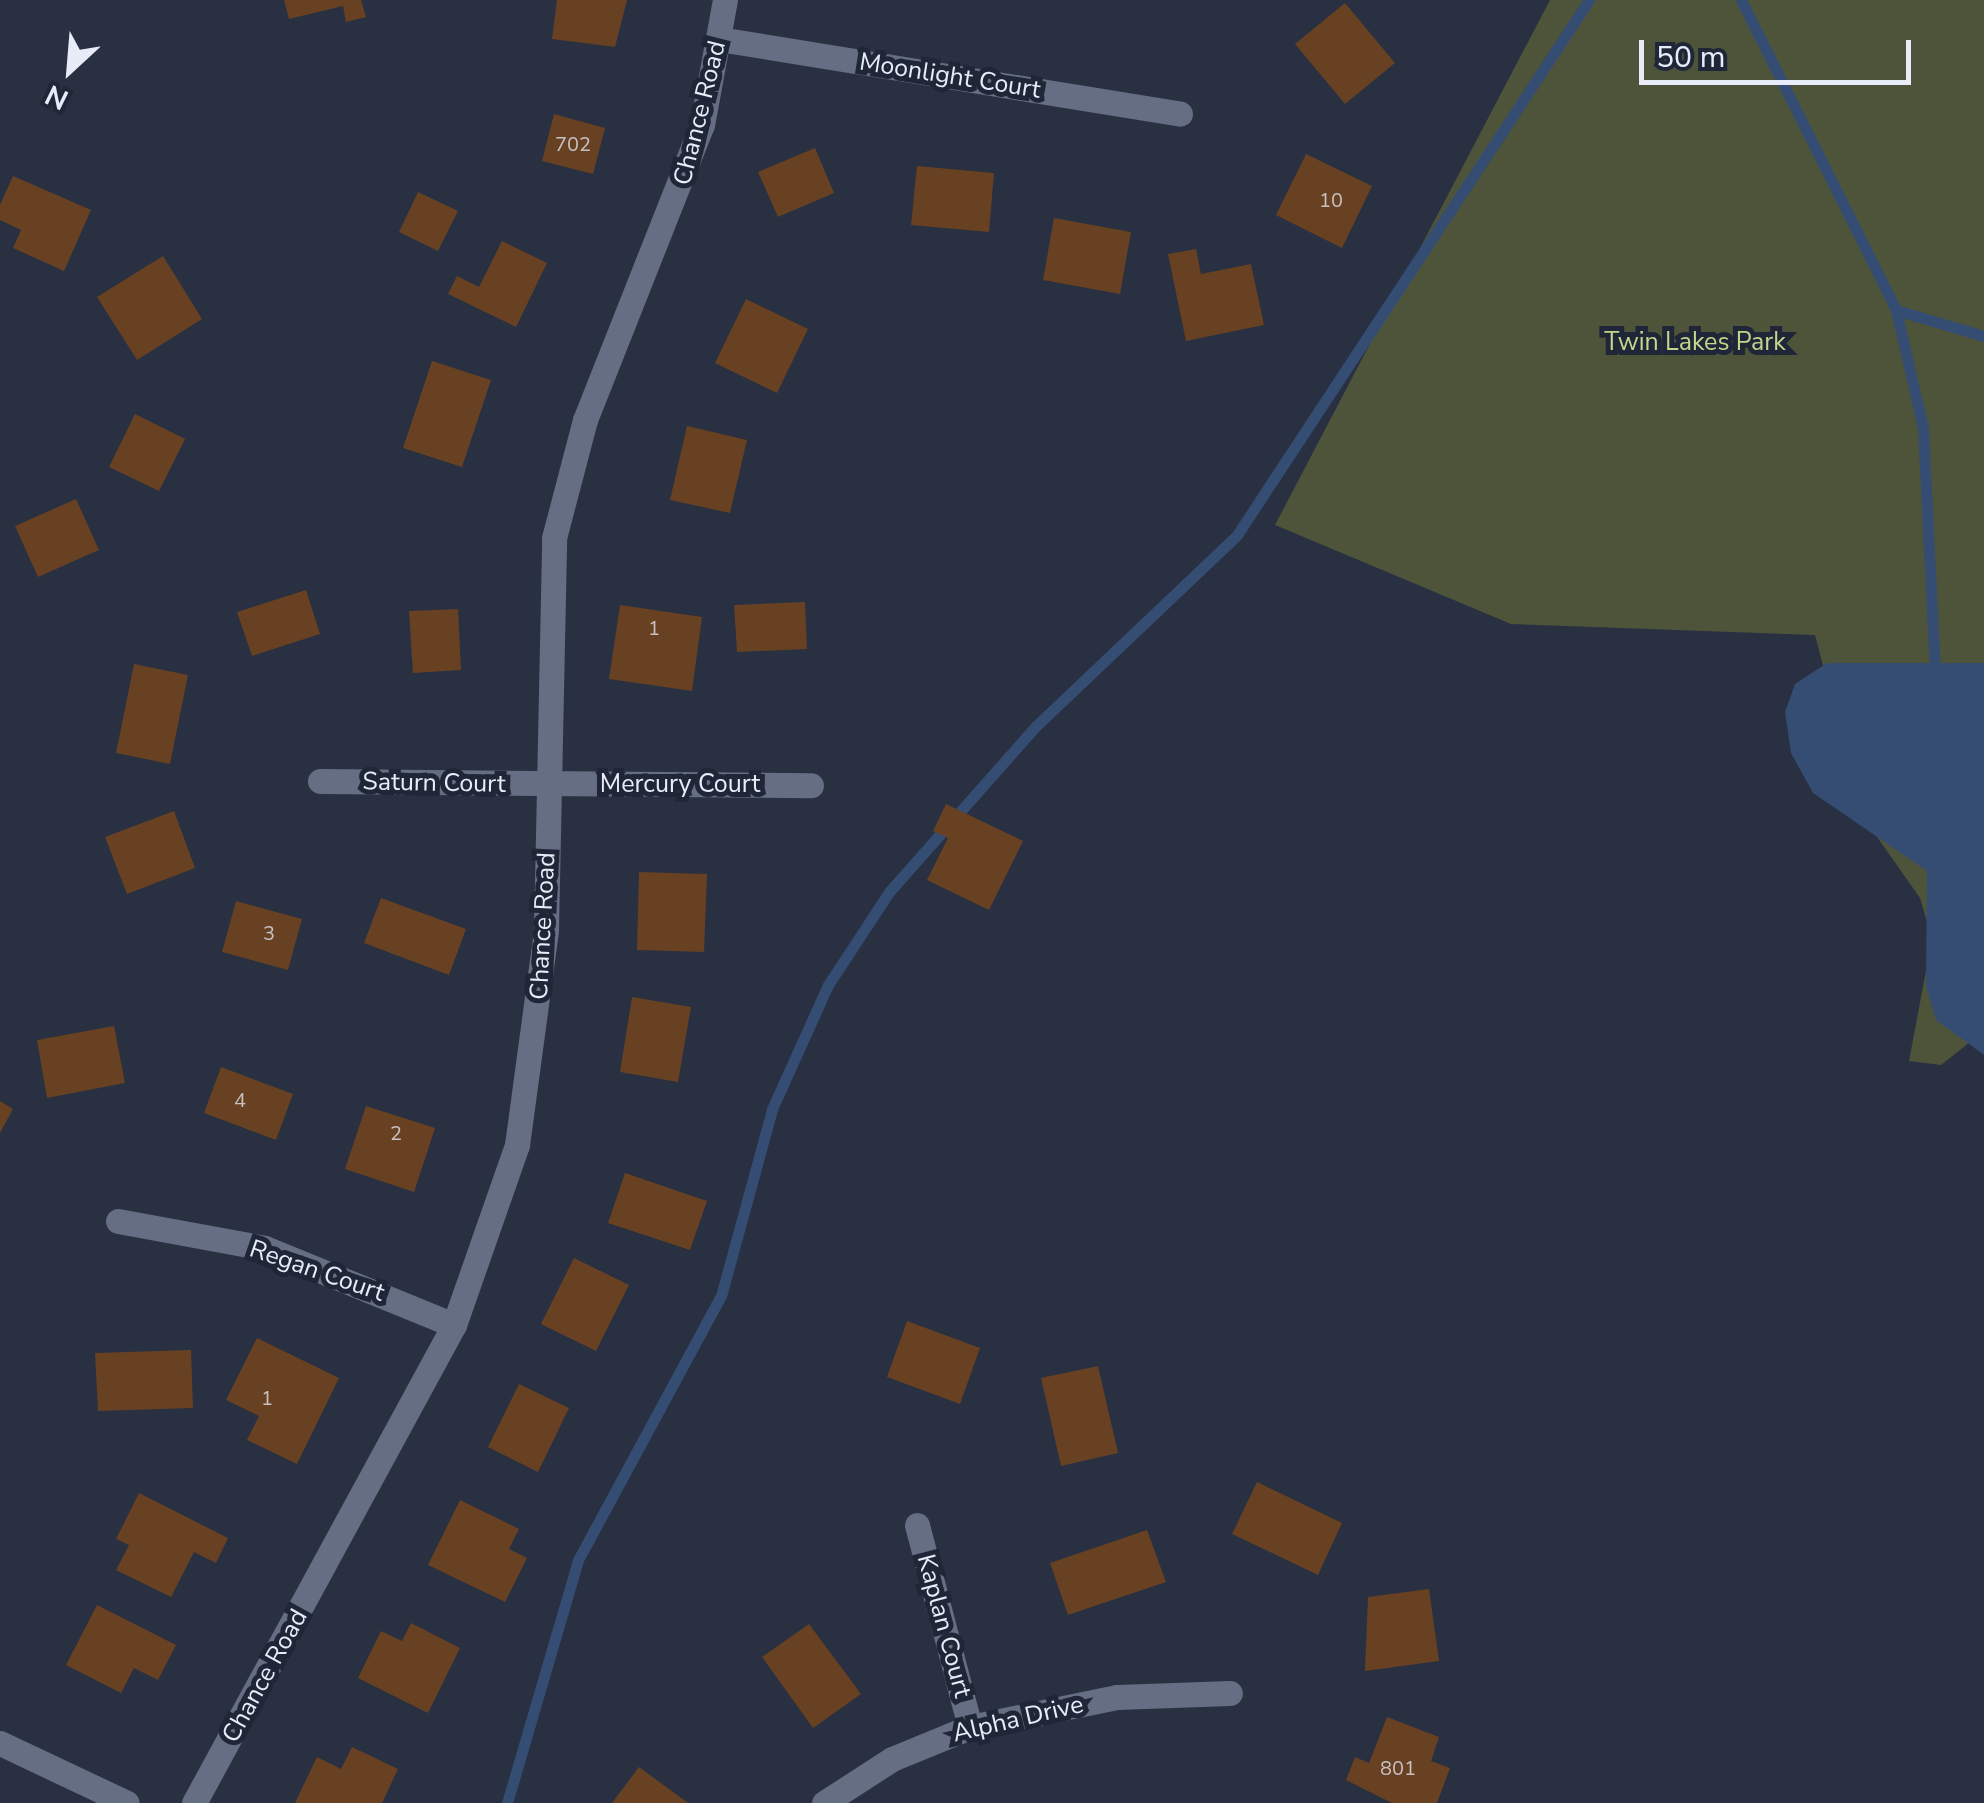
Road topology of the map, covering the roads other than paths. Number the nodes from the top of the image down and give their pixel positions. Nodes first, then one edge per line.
1 (725, 0) edge
2 (719, 39) junction
3 (1180, 114) dead end
4 (320, 782) dead end
5 (549, 784) junction
6 (811, 785) dead end
7 (118, 1221) dead end
8 (454, 1325) junction
9 (918, 1525) dead end
10 (1230, 1693) dead end
11 (970, 1727) junction
12 (0, 1743) edge
13 (126, 1803) edge
14 (194, 1803) edge
15 (824, 1803) edge

1 - 2 street, Chance Road
2 - 3 street, Moonlight Court
2 - 5 street, Chance Road
4 - 5 street, Saturn Court
5 - 6 street, Mercury Court
5 - 8 street, Chance Road
7 - 8 street, Regan Court
8 - 14 street, Chance Road
9 - 11 street, Kaplan Court
10 - 11 street, Alpha Drive
11 - 15 street, Alpha Drive
12 - 13 street

